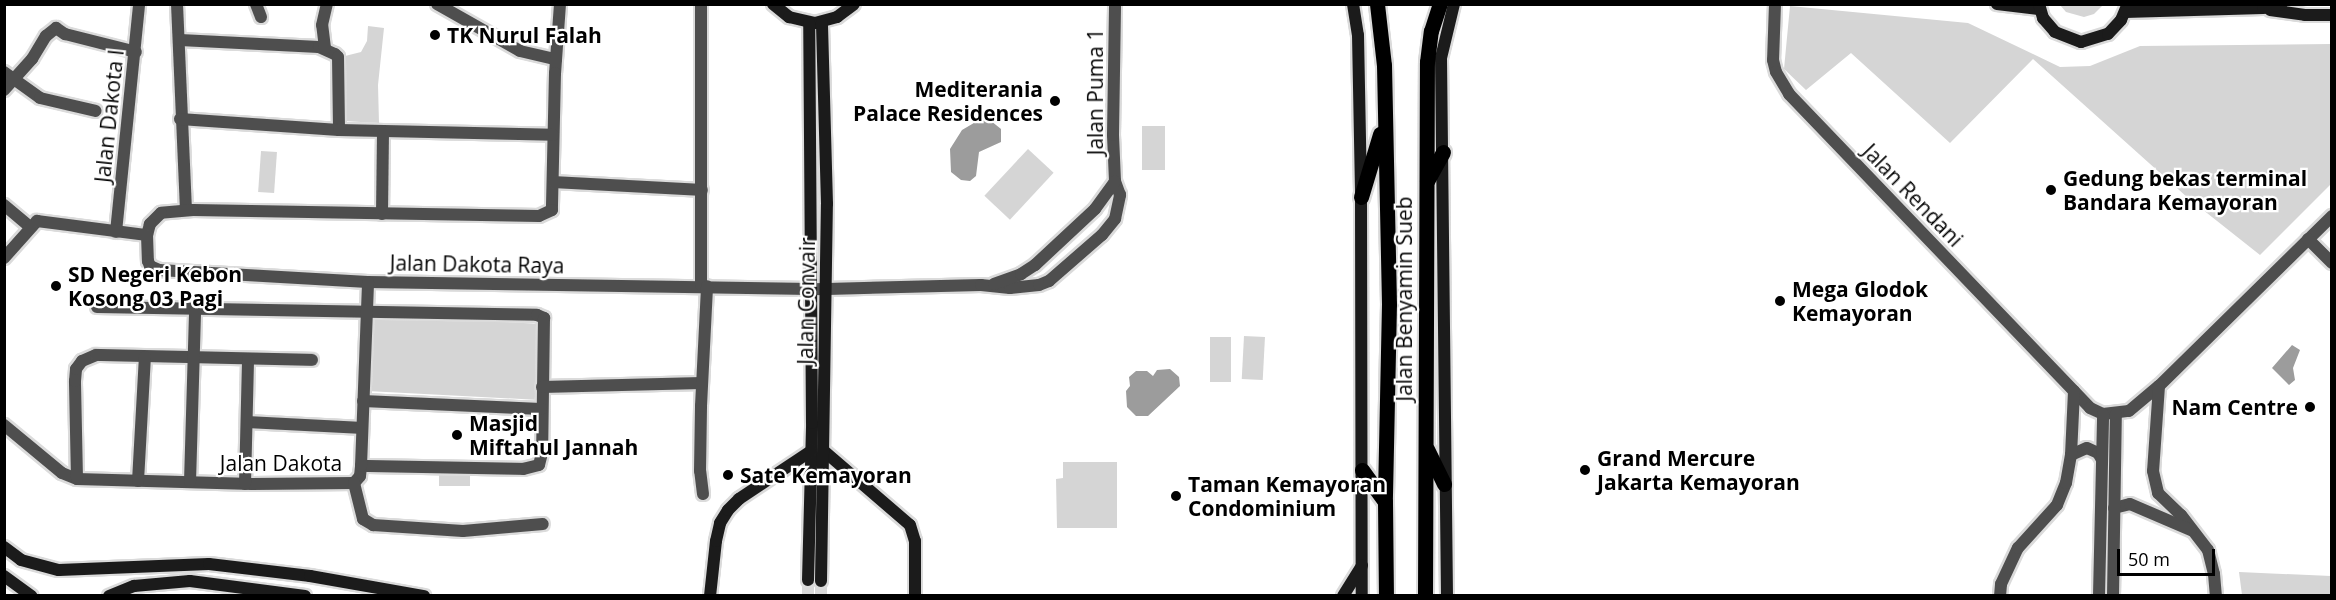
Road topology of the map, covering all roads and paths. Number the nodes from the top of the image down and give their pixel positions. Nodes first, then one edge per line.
1 (139, 4) edge
2 (177, 4) edge
3 (256, 4) edge
4 (327, 4) edge
5 (437, 4) edge
6 (560, 4) edge
7 (701, 4) edge
8 (773, 4) edge
9 (854, 4) edge
10 (1115, 4) edge
11 (1353, 4) edge
12 (1454, 4) edge
13 (1462, 4) edge
14 (1775, 4) edge
15 (1997, 4) edge
16 (2148, 4) edge
17 (2282, 4) edge
18 (1380, 7) edge
19 (1436, 7) edge
20 (2039, 7) edge
21 (2126, 8) edge
22 (2263, 8) junction
23 (2159, 12) junction
24 (2331, 15) edge
25 (261, 17) dead end
26 (815, 22) junction
27 (1448, 24) junction
28 (180, 40) junction
29 (325, 48) junction
30 (136, 52) junction
31 (556, 59) junction
32 (9, 76) edge
33 (4, 90) edge
34 (96, 111) dead end
35 (180, 119) junction
36 (1384, 119) junction
37 (339, 130) junction
38 (383, 131) junction
39 (553, 135) junction
40 (1443, 152) junction
41 (1115, 181) junction
42 (554, 182) junction
43 (1425, 186) junction
44 (702, 190) junction
45 (1361, 197) junction
46 (4, 205) edge
47 (186, 210) junction
48 (382, 214) junction
49 (2331, 216) edge
50 (30, 227) junction
51 (116, 232) junction
52 (147, 235) junction
53 (2308, 239) junction
54 (4, 258) edge
55 (2331, 262) edge
56 (368, 282) junction
57 (993, 285) junction
58 (704, 286) junction
59 (810, 289) junction
60 (826, 289) junction
61 (97, 307) dead end
62 (195, 310) junction
63 (366, 314) junction
64 (145, 357) junction
65 (194, 357) junction
66 (248, 359) junction
67 (312, 360) dead end
68 (702, 383) junction
69 (2159, 386) junction
70 (542, 387) junction
71 (2074, 391) junction
72 (363, 401) junction
73 (541, 409) junction
74 (2103, 414) junction
75 (2116, 414) junction
76 (248, 422) junction
77 (4, 425) edge
78 (362, 428) junction
79 (1424, 443) junction
80 (818, 451) junction
81 (2071, 455) junction
82 (2101, 458) junction
83 (361, 466) junction
84 (1362, 470) junction
85 (77, 480) junction
86 (138, 481) junction
87 (190, 482) junction
88 (354, 483) junction
89 (245, 484) junction
90 (1444, 484) junction
91 (703, 494) dead end
92 (1385, 502) junction
93 (2114, 508) junction
94 (543, 524) dead end
95 (2193, 530) junction
96 (4, 547) edge
97 (1362, 566) junction
98 (4, 576) edge
99 (815, 580) tunnel mouth
100 (1446, 589) edge
101 (30, 595) edge
102 (109, 596) edge
103 (305, 596) edge
104 (424, 596) edge
105 (710, 596) edge
106 (915, 596) edge
107 (1343, 596) edge
108 (1362, 596) edge
109 (1386, 596) edge
110 (1425, 596) edge
111 (1453, 596) edge
112 (2000, 596) edge
113 (2099, 596) edge
114 (2113, 596) edge
115 (2216, 596) edge

1 - 30 street, Jalan Dakota I
2 - 28 street
3 - 25 street
4 - 29 street
5 - 31 street
6 - 31 street
7 - 44 street
8 - 26 main road
9 - 26 main road
10 - 41 street, Jalan Puma 1
11 - 45 main road, Jalan Benyamin Sueb
12 - 27 main road, Jalan Benyamin Sueb
13 - 27 main road
14 - 71 street, Jalan Rendani
15 - 20 main road
16 - 23 main road
17 - 22 main road
18 - 36 main road, Jalan Benyamin Sueb
19 - 43 main road, Jalan Benyamin Sueb
20 - 21 main road
21 - 23 main road
22 - 23 main road
22 - 24 main road
26 - 59 main road, Jalan Convair
26 - 60 main road, Jalan Convair
27 - 40 main road, Jalan Benyamin Sueb
28 - 29 street
28 - 35 street
29 - 37 street
30 - 32 street
30 - 51 street, Jalan Dakota I
31 - 39 street
32 - 33 street
32 - 34 street
35 - 37 street
35 - 47 street
36 - 45 main road
36 - 92 main road, Jalan Benyamin Sueb
37 - 38 street
38 - 39 street
38 - 48 street
39 - 42 street
40 - 43 main road
40 - 90 main road, Jalan Benyamin Sueb
41 - 57 street, Jalan Puma 1
41 - 57 street, Jalan Puma 1
42 - 44 street
42 - 48 street
43 - 79 main road, Jalan Benyamin Sueb
44 - 58 street
45 - 84 main road, Jalan Benyamin Sueb
46 - 50 street
47 - 48 street
47 - 52 street
49 - 53 street
50 - 51 street
50 - 54 street
51 - 52 street
52 - 56 street, Jalan Dakota Raya
53 - 55 street
53 - 69 street
56 - 58 street, Jalan Dakota Raya
56 - 63 street, Jalan Dakota
57 - 60 street, Jalan Puma 1
58 - 59 street, Jalan Dakota Raya
58 - 68 street
59 - 60 street, Jalan Puma 1
59 - 80 main road, Jalan Convair
60 - 80 main road, Jalan Convair
61 - 62 street
62 - 63 street
62 - 65 street
63 - 70 street
63 - 72 street, Jalan Dakota
64 - 65 street
64 - 85 street
64 - 86 street
65 - 66 street
65 - 87 street
66 - 67 street
66 - 76 street
68 - 70 street
68 - 91 street
69 - 75 street
69 - 95 street
70 - 73 street
71 - 74 street, Jalan Rendani
71 - 81 street
72 - 73 street
72 - 78 street, Jalan Dakota
73 - 83 street
74 - 75 street
74 - 82 street
75 - 93 street
76 - 78 street
76 - 89 street
77 - 85 street
78 - 83 street, Jalan Dakota
79 - 90 main road
79 - 110 main road, Jalan Benyamin Sueb
80 - 99 main road, Jalan Convair
80 - 105 main road
80 - 106 main road
81 - 82 street
81 - 112 street
82 - 113 street
83 - 88 street, Jalan Dakota
84 - 92 main road
84 - 97 main road, Jalan Benyamin Sueb
85 - 86 street, Jalan Dakota
86 - 87 street, Jalan Dakota
87 - 89 street, Jalan Dakota
88 - 89 street, Jalan Dakota
88 - 94 street
90 - 100 main road, Jalan Benyamin Sueb
92 - 109 main road, Jalan Benyamin Sueb
93 - 95 street
93 - 114 street
95 - 115 street
96 - 104 main road
97 - 107 main road
97 - 108 main road, Jalan Benyamin Sueb
98 - 101 main road
100 - 111 main road
102 - 103 main road

